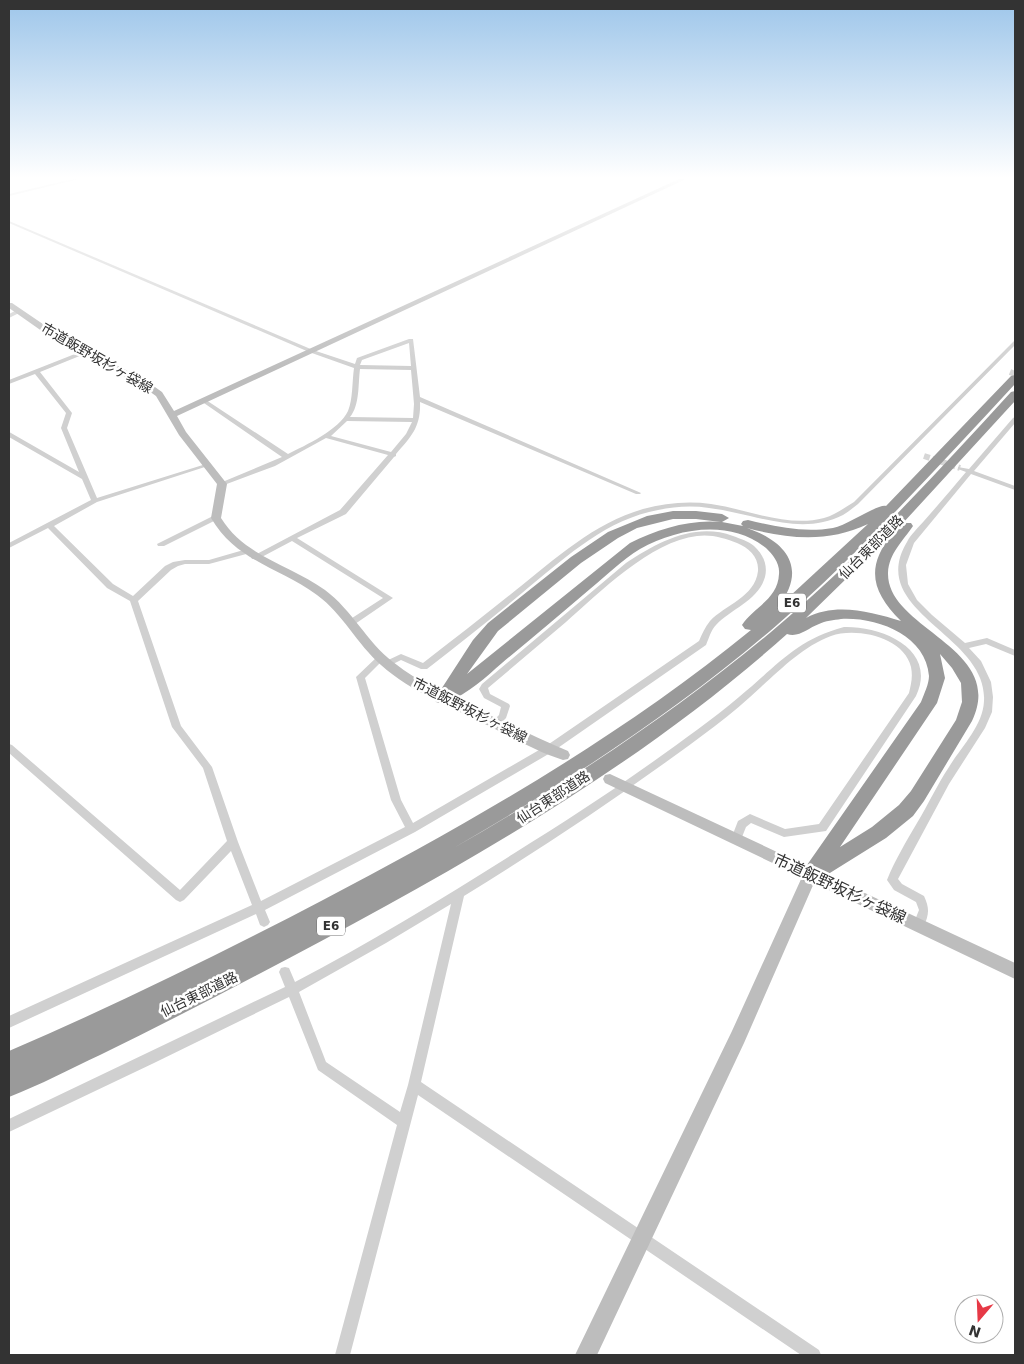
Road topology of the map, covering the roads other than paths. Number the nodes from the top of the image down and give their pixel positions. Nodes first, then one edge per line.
1 (57, 243) edge
2 (545, 243) edge
3 (9, 304) edge
4 (19, 311) junction
5 (9, 316) edge
6 (1015, 342) edge
7 (311, 351) junction
8 (85, 352) junction
9 (357, 367) junction
10 (414, 368) junction
11 (36, 371) junction
12 (1015, 378) edge
13 (9, 382) edge
14 (1015, 394) edge
15 (417, 398) junction
16 (204, 401) junction
17 (172, 415) junction
18 (344, 419) junction
19 (1015, 419) edge
20 (415, 420) junction
21 (9, 434) edge
22 (325, 436) junction
23 (959, 447) junction
24 (394, 455) junction
25 (287, 457) junction
26 (208, 465) junction
27 (960, 468) tunnel mouth
28 (970, 472) junction
29 (85, 478) junction
30 (222, 484) junction
31 (1015, 488) edge
32 (638, 493) dead end
33 (95, 501) junction
34 (216, 518) junction
35 (49, 525) junction
36 (292, 538) junction
37 (161, 544) dead end
38 (9, 546) edge
39 (251, 554) junction
40 (134, 600) junction
41 (352, 622) junction
42 (963, 646) junction
43 (1015, 653) edge
44 (384, 661) junction
45 (442, 698) junction
46 (495, 724) junction
47 (612, 740) junction
48 (638, 740) junction
49 (9, 748) edge
50 (549, 749) junction
51 (563, 755) dead end
52 (610, 779) dead end
53 (627, 787) junction
54 (411, 829) junction
55 (736, 839) junction
56 (233, 842) junction
57 (810, 875) junction
58 (459, 894) junction
59 (260, 907) junction
60 (264, 922) dead end
61 (919, 925) junction
62 (1015, 971) edge
63 (285, 972) dead end
64 (292, 989) junction
65 (9, 1022) edge
66 (9, 1062) edge
67 (9, 1085) edge
68 (414, 1085) junction
69 (403, 1121) junction
70 (9, 1126) edge
71 (642, 1239) junction
72 (342, 1355) edge
73 (586, 1355) edge
74 (814, 1355) edge

1 - 7 street
2 - 7 street
3 - 4 street, 市道飯野坂杉ヶ袋線
4 - 5 street
4 - 8 street, 市道飯野坂杉ヶ袋線
6 - 44 street
7 - 9 street
7 - 16 street
8 - 11 street
8 - 17 street, 市道飯野坂杉ヶ袋線
9 - 10 street
9 - 10 street
9 - 18 street
10 - 15 street
11 - 13 street
11 - 29 street
12 - 23 highway, 仙台東部道路 / E6
14 - 23 highway, 仙台東部道路 / E6
15 - 20 street
15 - 32 street
16 - 17 street
16 - 25 street
17 - 26 street, 市道飯野坂杉ヶ袋線
18 - 20 street
18 - 22 street
19 - 28 street
20 - 24 street
21 - 29 street
22 - 24 street
22 - 25 street
23 - 45 highway
23 - 47 highway, 仙台東部道路 / E6
23 - 48 highway, 仙台東部道路 / E6
23 - 57 highway
24 - 36 street
25 - 30 street
26 - 30 street, 市道飯野坂杉ヶ袋線
26 - 33 street
27 - 28 street
28 - 31 street
28 - 42 street
29 - 33 street
30 - 34 street
33 - 35 street
34 - 37 street
34 - 39 street, 市道飯野坂杉ヶ袋線
35 - 38 street
35 - 40 street
36 - 39 street
36 - 41 street
39 - 40 street
39 - 41 street, 市道飯野坂杉ヶ袋線
40 - 56 street
41 - 44 street, 市道飯野坂杉ヶ袋線
42 - 43 street
42 - 61 street
44 - 45 street, 市道飯野坂杉ヶ袋線
44 - 54 street
45 - 46 street, 市道飯野坂杉ヶ袋線
45 - 47 highway
46 - 50 street, 市道飯野坂杉ヶ袋線
46 - 50 street
47 - 66 highway, 仙台東部道路 / E6
48 - 57 highway
48 - 67 highway, 仙台東部道路 / E6
49 - 56 street
50 - 51 street, 市道飯野坂杉ヶ袋線
50 - 54 street
52 - 53 street, 市道飯野坂杉ヶ袋線
53 - 55 street, 市道飯野坂杉ヶ袋線
53 - 55 street
53 - 58 street
54 - 59 street
55 - 57 street, 市道飯野坂杉ヶ袋線
56 - 59 street
57 - 61 street, 市道飯野坂杉ヶ袋線
57 - 71 street
58 - 64 street
58 - 68 street
59 - 60 street
59 - 65 street
61 - 62 street, 市道飯野坂杉ヶ袋線
63 - 64 street
64 - 69 street
64 - 70 street
68 - 69 street
68 - 71 street
69 - 72 street
71 - 73 street
71 - 74 street

